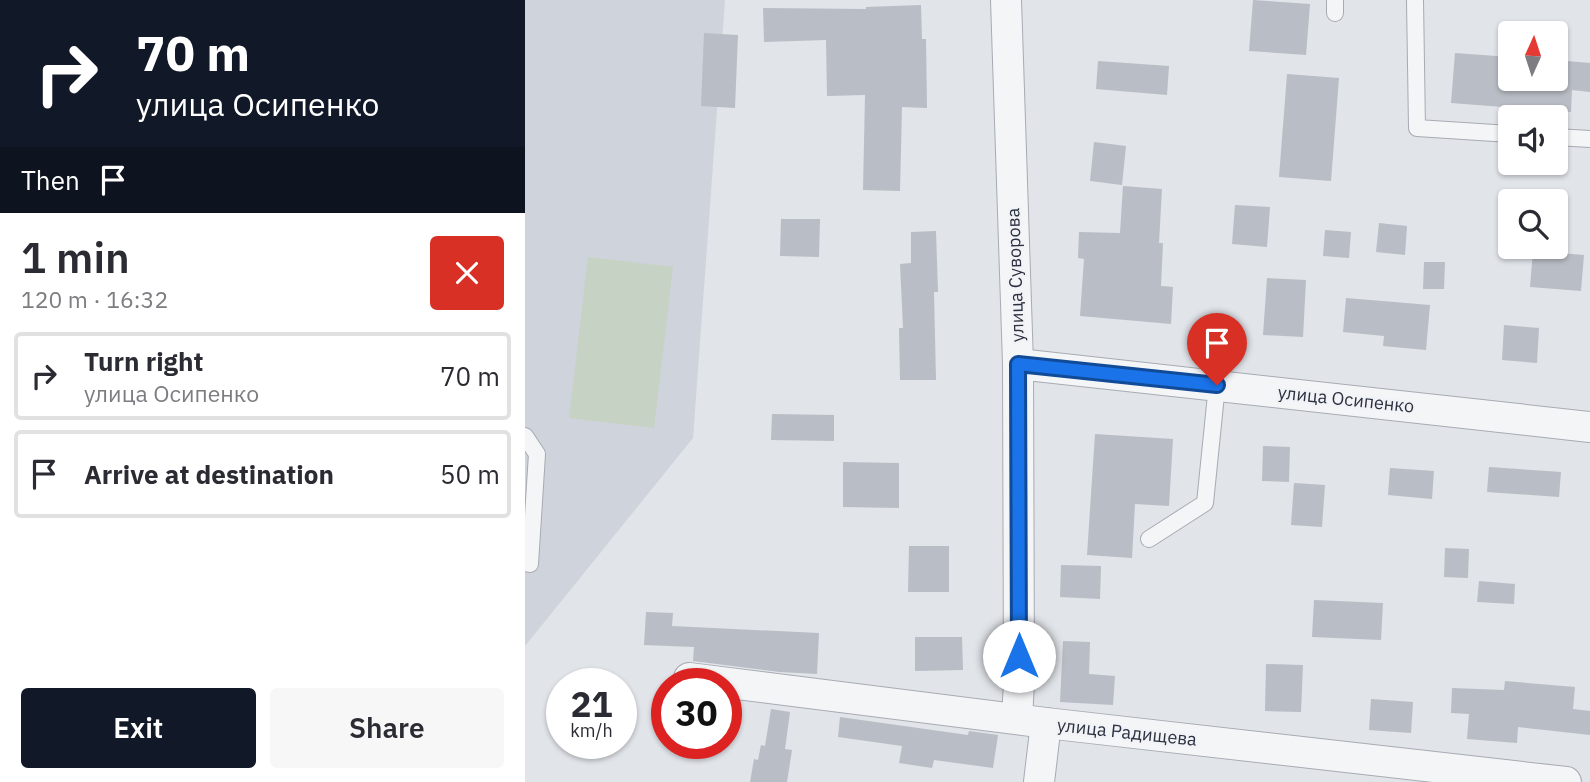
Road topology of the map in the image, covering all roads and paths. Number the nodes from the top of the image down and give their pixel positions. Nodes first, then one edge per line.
1 (1006, 0) edge
2 (1415, 0) edge
3 (1498, 133) edge
4 (1568, 138) edge
5 (1590, 139) edge
6 (1018, 364) junction
7 (1217, 385) junction
8 (1590, 427) edge
9 (525, 436) edge
10 (1149, 539) dead end
11 (525, 564) edge
12 (742, 685) edge
13 (1017, 718) junction
14 (1046, 723) junction
15 (1039, 782) edge
16 (1566, 782) edge

1 - 6 street, улица Суворова
2 - 3 lane
4 - 5 lane
6 - 7 street, улица Осипенко
6 - 13 street, улица Суворова
7 - 8 street, улица Осипенко
7 - 10 lane
9 - 11 lane
12 - 13 street, улица Радищева
13 - 14 street, улица Радищева
14 - 15 street
14 - 16 street, улица Радищева

